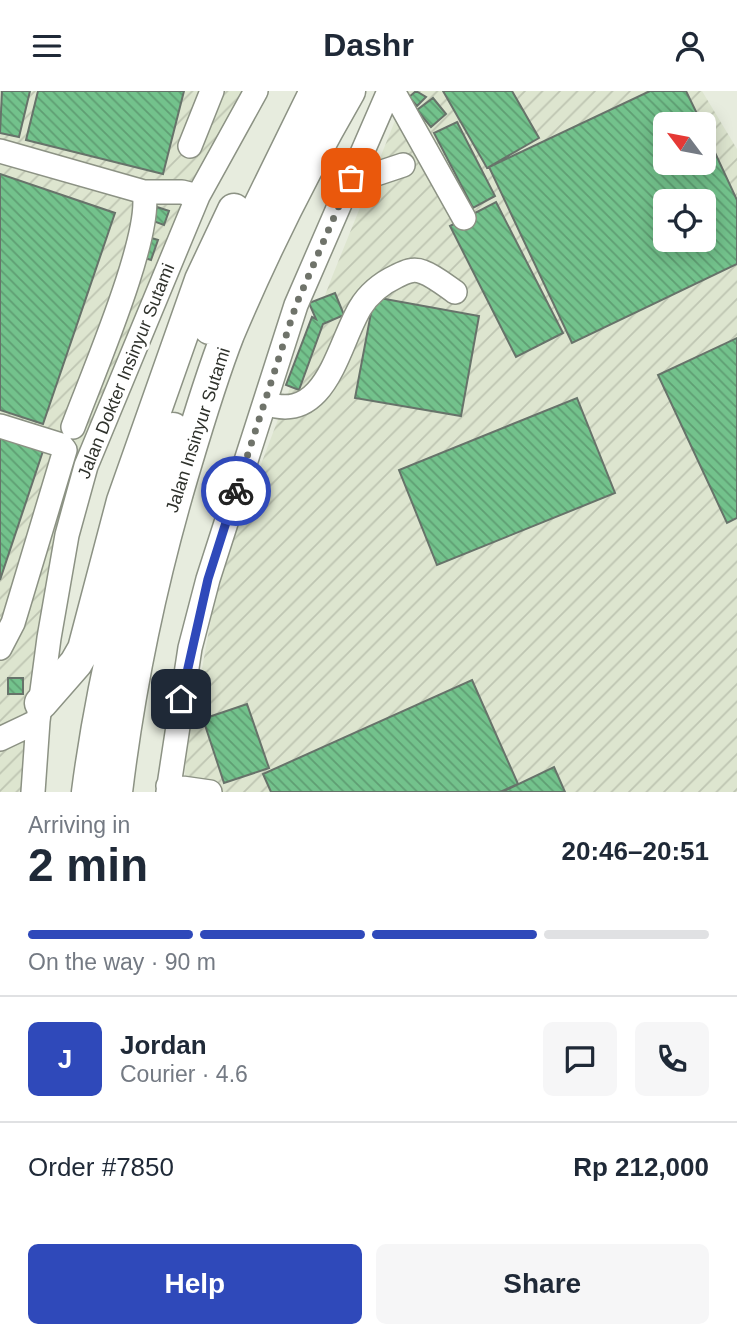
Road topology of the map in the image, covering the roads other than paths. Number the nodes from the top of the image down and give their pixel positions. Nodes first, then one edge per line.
1 (212, 91) edge
2 (256, 91) edge
3 (294, 91) edge
4 (316, 91) edge
5 (349, 91) edge
6 (391, 91) edge
7 (190, 146) dead end
8 (0, 151) edge
9 (402, 165) dead end
10 (351, 178) junction
11 (144, 192) junction
12 (198, 196) junction
13 (464, 218) dead end
14 (455, 292) dead end
15 (265, 403) junction
16 (0, 426) edge
17 (73, 427) dead end
18 (13, 623) junction
19 (50, 638) junction
20 (0, 647) edge
21 (39, 712) junction
22 (0, 739) edge
23 (168, 789) edge
24 (33, 792) edge
25 (88, 792) edge
26 (116, 792) edge
27 (210, 792) edge

1 - 7 street
2 - 12 street, Jalan Dokter Insinyur Sutami
3 - 21 highway
4 - 25 highway, Jalan Insinyur Sutami
5 - 26 highway, Jalan Insinyur Sutami
6 - 10 street
6 - 13 street
8 - 11 street
9 - 10 street
10 - 15 street
11 - 12 street
11 - 17 street
12 - 19 street, Jalan Dokter Insinyur Sutami
14 - 15 street
15 - 23 street
16 - 18 street
18 - 19 street
18 - 20 street
19 - 21 street, Jalan Dokter Insinyur Sutami
21 - 22 street
21 - 24 street, Jalan Dokter Insinyur Sutami
23 - 27 street

